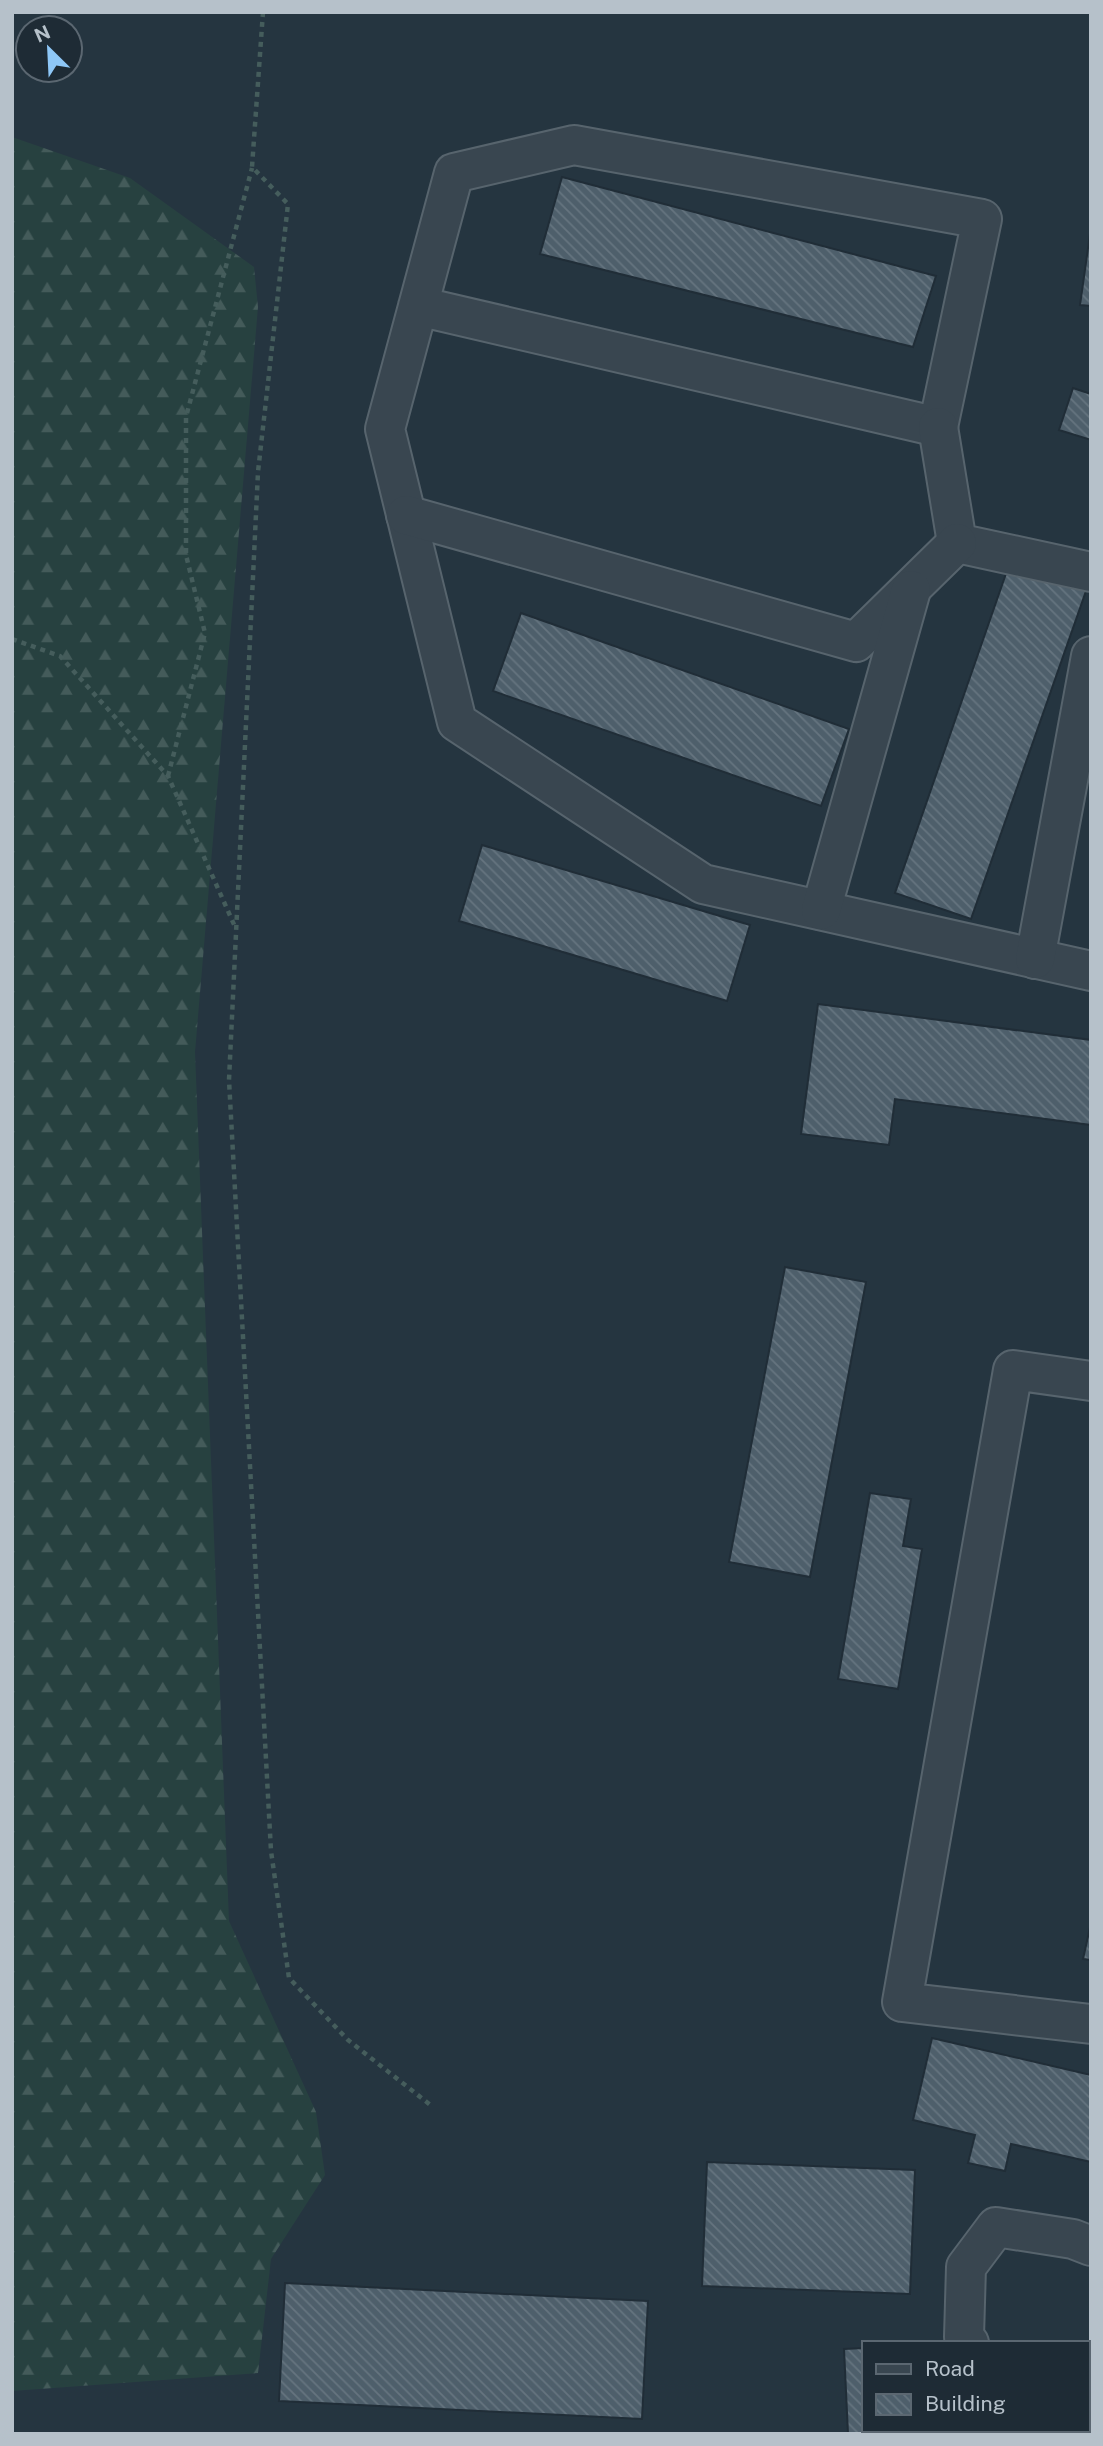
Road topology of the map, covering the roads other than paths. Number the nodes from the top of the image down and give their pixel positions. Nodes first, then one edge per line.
1 (418, 306) junction
2 (938, 427) junction
3 (406, 515) junction
4 (957, 543) junction
5 (1091, 572) edge
6 (911, 588) junction
7 (1091, 656) edge
8 (821, 910) junction
9 (1035, 959) junction
10 (1091, 971) edge
11 (1091, 1381) edge
12 (1091, 2024) edge
13 (1091, 2246) edge
14 (967, 2341) edge

1 - 2 lane
1 - 2 lane
1 - 3 lane
2 - 4 lane
3 - 6 lane
3 - 8 lane
4 - 5 lane
4 - 6 lane
6 - 8 lane
7 - 9 lane
8 - 9 lane
9 - 10 lane
11 - 12 lane
13 - 14 lane

